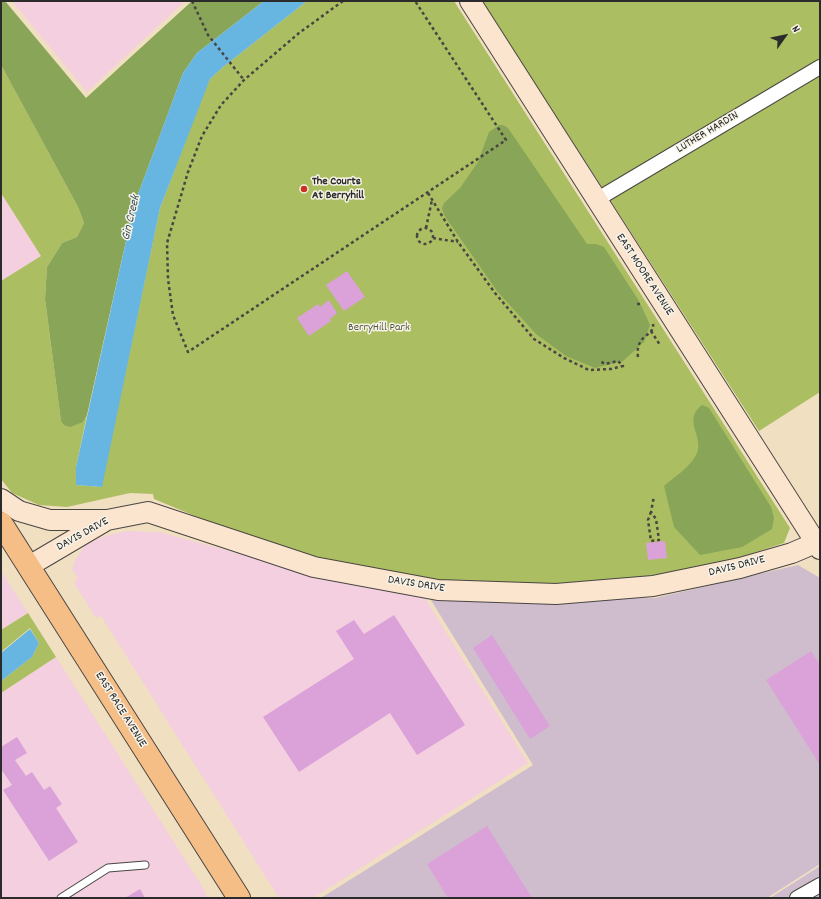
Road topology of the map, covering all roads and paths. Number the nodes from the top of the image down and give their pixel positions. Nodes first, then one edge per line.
1 (192, 1) edge
2 (343, 1) edge
3 (415, 1) edge
4 (470, 1) edge
5 (820, 67) edge
6 (244, 80) junction
7 (428, 193) junction
8 (432, 200) junction
9 (596, 200) junction
10 (426, 228) junction
11 (433, 238) junction
12 (458, 242) junction
13 (637, 304) dead end
14 (644, 307) dead end
15 (652, 321) dead end
16 (651, 331) junction
17 (660, 345) dead end
18 (638, 357) dead end
19 (600, 361) dead end
20 (654, 496) dead end
21 (1, 499) edge
22 (651, 512) junction
23 (107, 520) junction
24 (1, 523) edge
25 (819, 544) edge
26 (29, 566) junction
27 (145, 865) dead end
28 (820, 884) edge
29 (61, 898) edge
30 (239, 898) edge
31 (798, 898) edge

1 - 6 path
2 - 6 path
3 - 7 path
4 - 9 street, EAST MOORE AVENUE
5 - 9 street, LUTHER HARDIN
6 - 7 path
7 - 8 path
8 - 10 path
8 - 12 path
9 - 25 street, EAST MOORE AVENUE
10 - 11 path
10 - 11 path
11 - 12 path
12 - 19 path
13 - 14 path
15 - 16 path
16 - 17 path
16 - 18 path
20 - 22 path
21 - 23 street
22 - 22 path
23 - 25 street, DAVIS DRIVE
23 - 26 street, DAVIS DRIVE
24 - 26 main road, EAST RACE AVENUE
26 - 30 main road, EAST RACE AVENUE
27 - 29 lane
28 - 31 street

